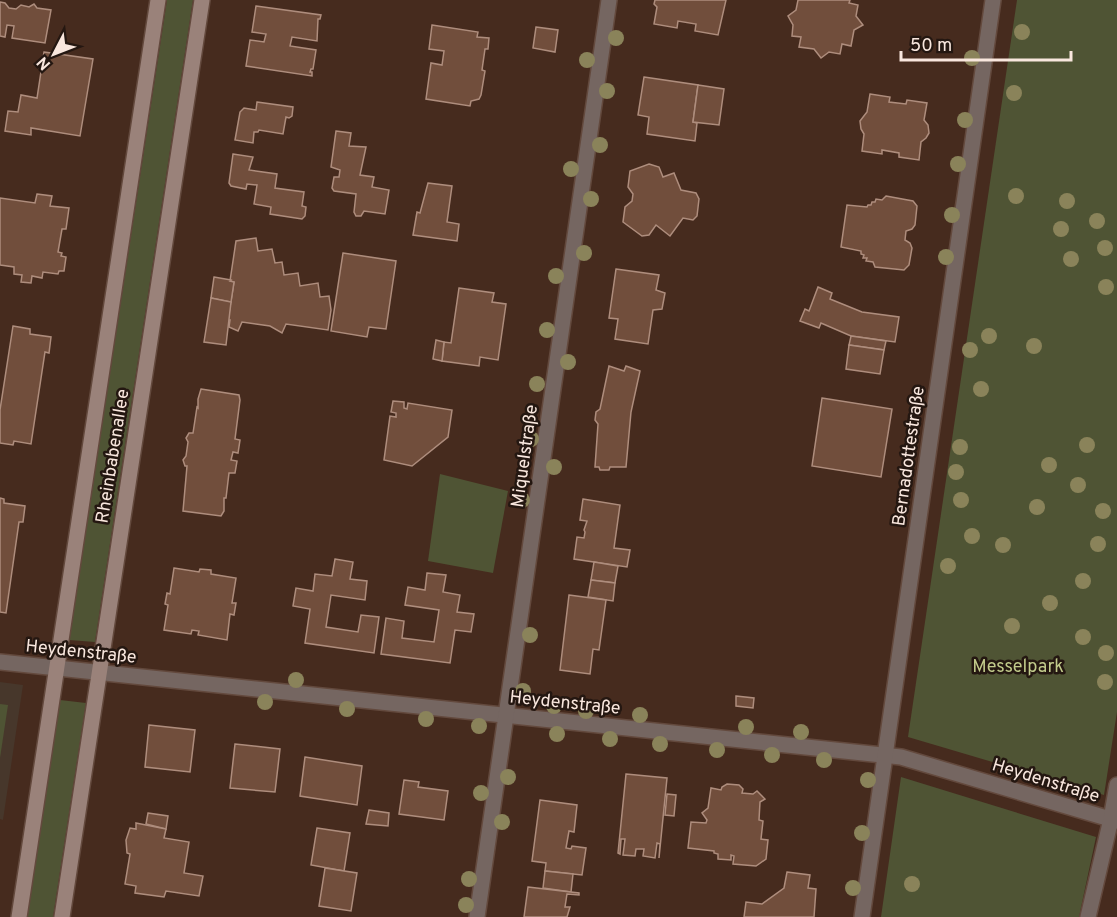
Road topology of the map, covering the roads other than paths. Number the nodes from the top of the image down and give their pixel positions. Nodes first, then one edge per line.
1 (158, 0) edge
2 (202, 0) edge
3 (609, 0) edge
4 (993, 0) edge
5 (0, 662) edge
6 (56, 668) junction
7 (99, 673) junction
8 (506, 716) junction
9 (886, 756) junction
10 (1117, 785) edge
11 (1114, 820) edge
12 (19, 917) edge
13 (62, 917) edge
14 (477, 917) edge
15 (862, 917) edge
16 (1088, 917) edge

1 - 6 street, Rheinbabenallee
2 - 7 street, Rheinbabenallee
3 - 8 street, Miquelstraße
4 - 9 street, Bernadottestraße
5 - 6 street, Heydenstraße
6 - 7 street, Heydenstraße
6 - 12 street, Rheinbabenallee
7 - 8 street, Heydenstraße
7 - 13 street, Rheinbabenallee
8 - 9 street, Heydenstraße
8 - 14 street, Miquelstraße
9 - 11 street, Heydenstraße
9 - 15 street, Bernadottestraße
10 - 11 street
11 - 16 street

